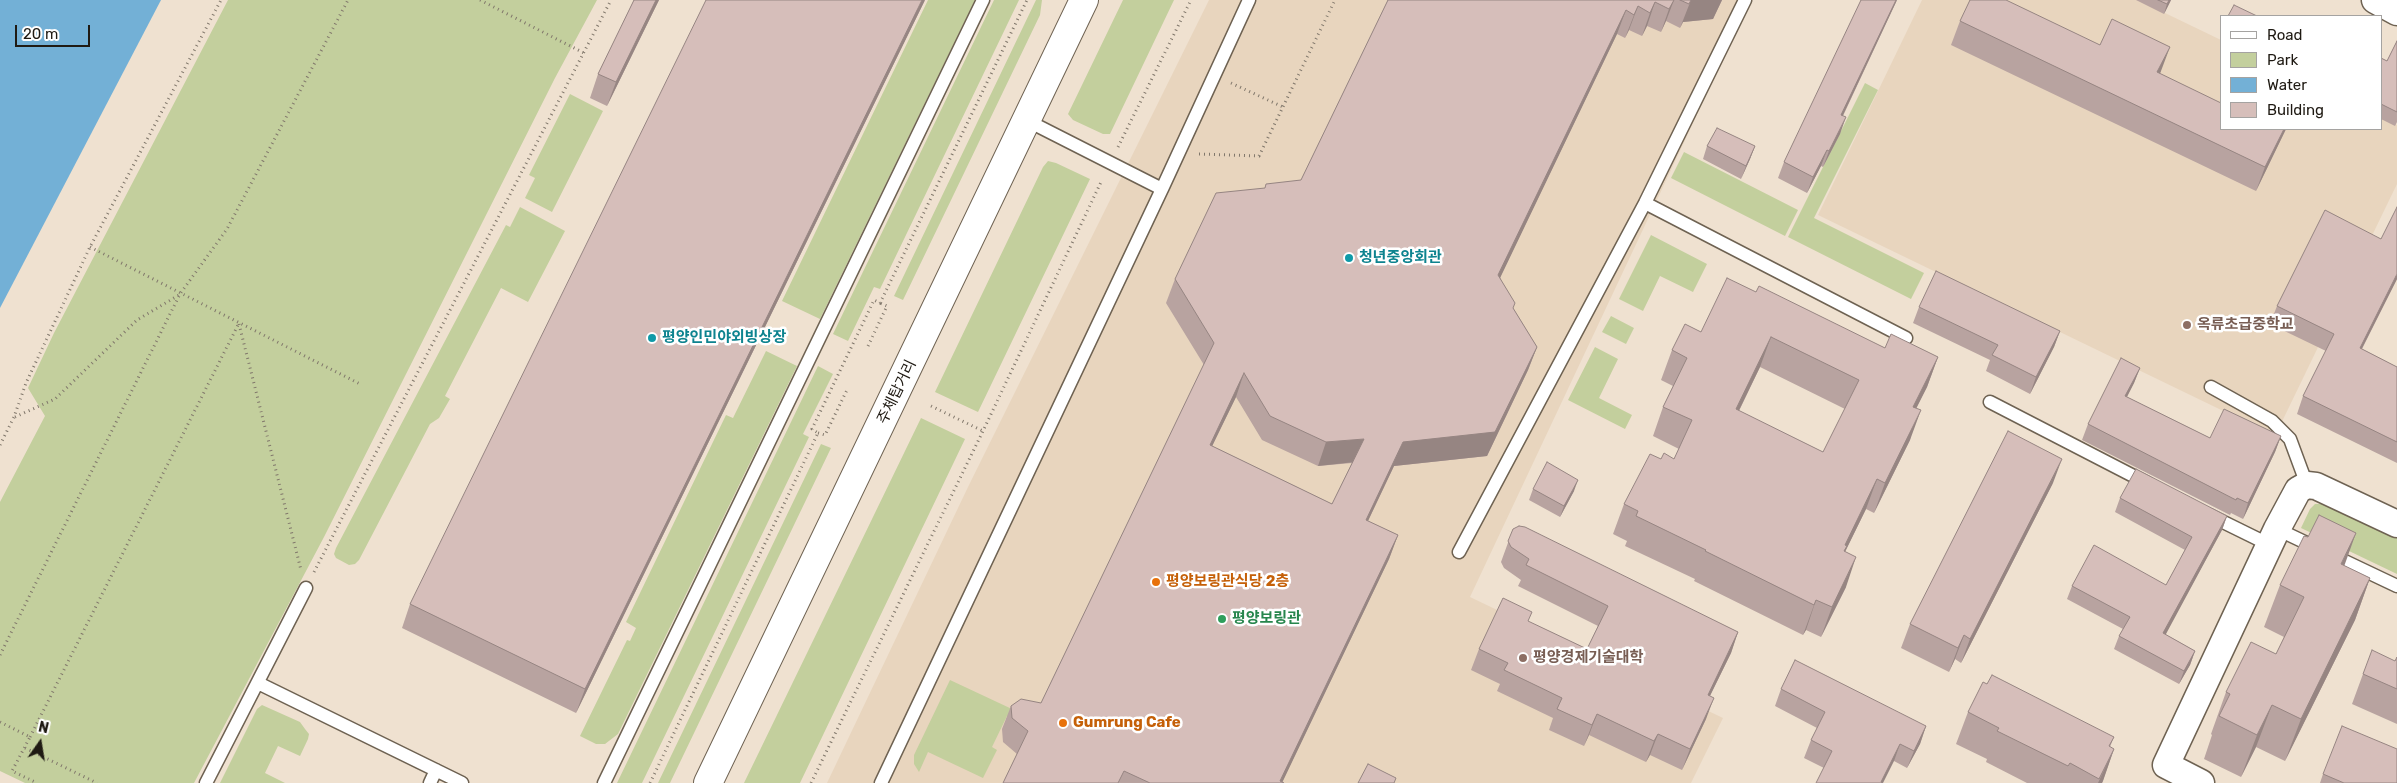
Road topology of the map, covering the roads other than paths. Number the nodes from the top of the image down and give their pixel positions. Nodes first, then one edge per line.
1 (983, 0) edge
2 (1084, 0) edge
3 (1249, 0) edge
4 (1745, 0) edge
5 (2374, 0) edge
6 (2397, 12) edge
7 (1028, 122) junction
8 (1162, 189) junction
9 (1645, 203) junction
10 (1906, 338) dead end
11 (2211, 387) dead end
12 (1990, 402) dead end
13 (2307, 485) junction
14 (2156, 487) edge
15 (2200, 510) edge
16 (2397, 524) edge
17 (2273, 537) junction
18 (1459, 552) dead end
19 (2397, 586) edge
20 (306, 588) road end
21 (258, 683) junction
22 (436, 770) junction
23 (206, 783) edge
24 (430, 783) edge
25 (462, 783) edge
26 (604, 783) edge
27 (708, 783) edge
28 (880, 783) edge
29 (2201, 783) edge

1 - 26 lane
2 - 7 main road, 주체탑거리
3 - 8 lane
4 - 9 lane
5 - 6 street
7 - 8 lane
7 - 27 main road, 주체탑거리
8 - 28 lane
9 - 10 lane
9 - 18 lane
11 - 13 lane
12 - 14 lane
13 - 16 street
13 - 17 street
15 - 17 lane
17 - 19 lane
17 - 29 street
20 - 21 lane
21 - 22 lane
21 - 23 lane
22 - 24 lane
22 - 25 lane

